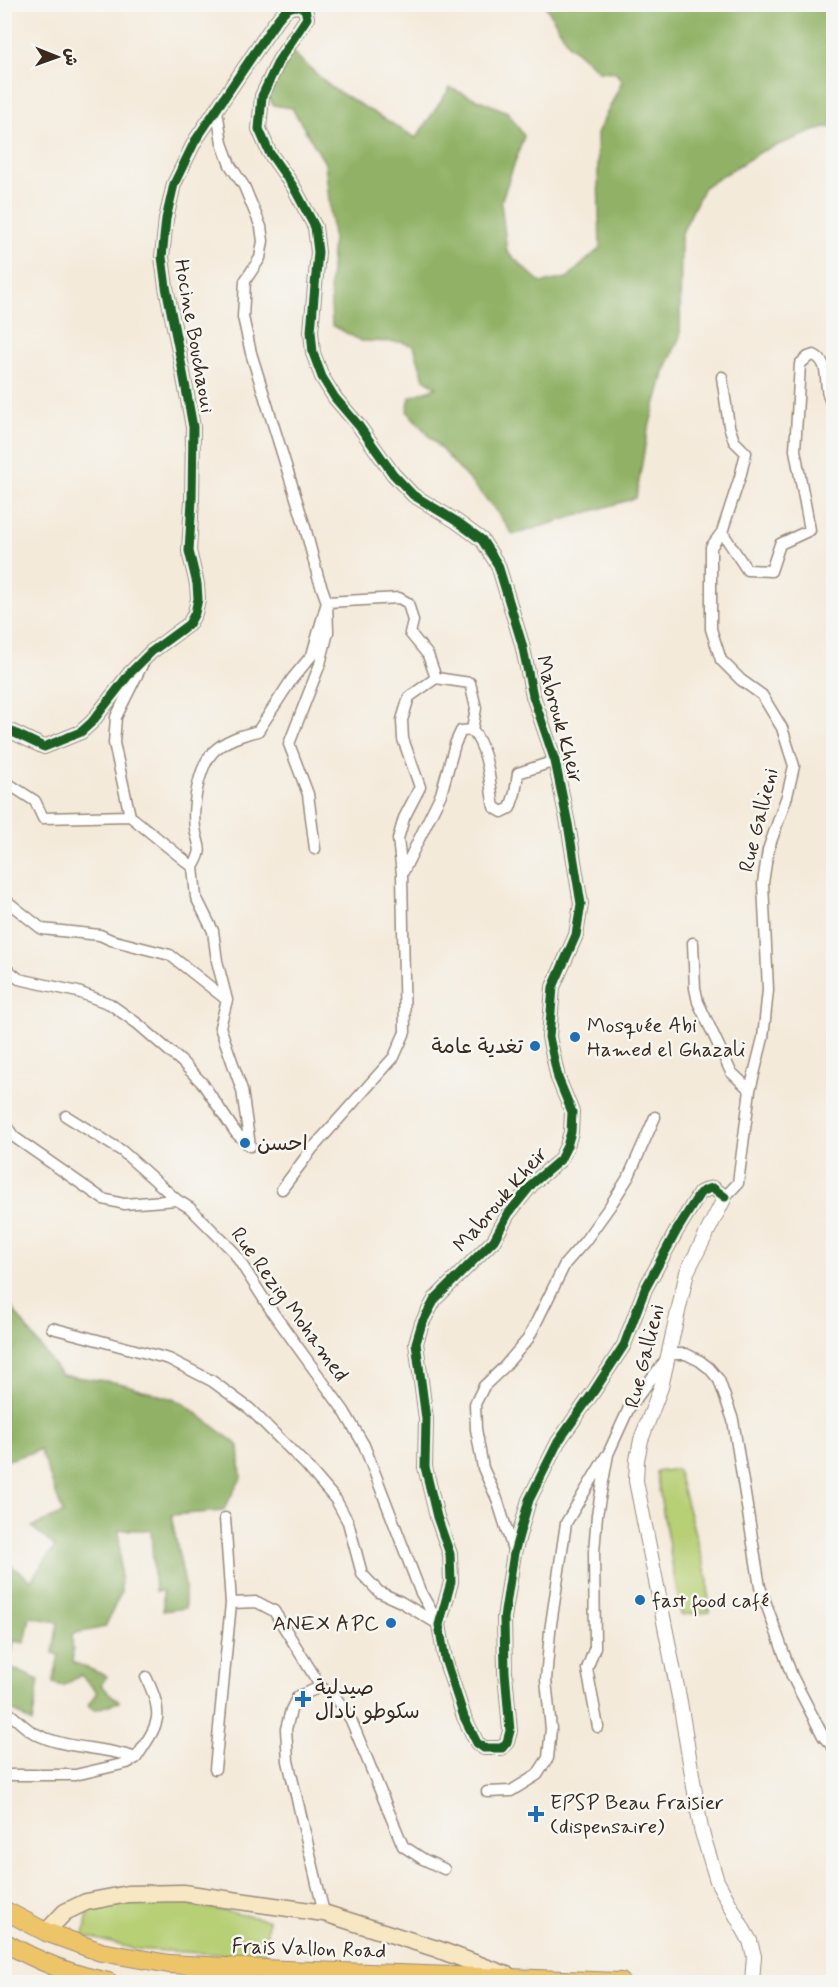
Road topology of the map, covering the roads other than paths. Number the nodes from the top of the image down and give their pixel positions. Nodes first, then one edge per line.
1 (307, 7) edge
2 (295, 39) joint
3 (217, 110) junction
4 (722, 377) dead end
5 (834, 408) edge
6 (722, 532) junction
7 (327, 602) junction
8 (146, 657) junction
9 (436, 678) junction
10 (4, 728) edge
11 (467, 730) junction
12 (555, 761) junction
13 (4, 781) edge
14 (130, 816) junction
15 (315, 849) dead end
16 (193, 867) junction
17 (402, 874) junction
18 (4, 899) edge
19 (693, 943) dead end
20 (4, 967) edge
21 (227, 1000) junction
22 (750, 1090) junction
23 (66, 1116) dead end
24 (654, 1117) dead end
25 (4, 1123) edge
26 (282, 1189) dead end
27 (725, 1197) junction
28 (177, 1200) junction
29 (52, 1328) dead end
30 (670, 1354) junction
31 (608, 1454) junction
32 (225, 1518) dead end
33 (514, 1554) junction
34 (231, 1603) junction
35 (439, 1624) junction
36 (146, 1677) dead end
37 (321, 1687) junction
38 (4, 1709) edge
39 (598, 1727) dead end
40 (834, 1748) edge
41 (136, 1758) junction
42 (215, 1770) dead end
43 (4, 1775) edge
44 (487, 1792) dead end
45 (444, 1869) dead end
46 (4, 1910) edge
47 (324, 1913) junction
48 (46, 1932) junction
49 (4, 1942) edge
50 (516, 1978) junction
51 (109, 1983) edge
52 (621, 1983) edge
53 (752, 1983) edge

1 - 2 street, Hocine Bouchaoui
1 - 3 street, Hocine Bouchaoui
2 - 12 street, Mabrouk Kheir
3 - 7 street
3 - 8 street, Hocine Bouchaoui
4 - 6 street
5 - 6 street
6 - 22 street, Rue Gallieni
7 - 9 street
7 - 15 street
7 - 16 street
8 - 10 street, Hocine Bouchaoui
8 - 14 street
9 - 11 street
9 - 17 street
11 - 12 street
11 - 17 street
12 - 35 street, Mabrouk Kheir
13 - 14 street
14 - 16 street
16 - 21 street
17 - 26 street
18 - 21 street
19 - 22 street
20 - 21 street
22 - 27 street, Rue Gallieni
23 - 28 street, Rue Rezig Mohamed
24 - 33 street
25 - 28 street
27 - 30 street, Rue Gallieni
27 - 33 street, Mabrouk Kheir
28 - 35 street, Rue Rezig Mohamed
29 - 35 street
30 - 31 street
30 - 40 street
30 - 53 street, Rue Gallieni
31 - 39 street
31 - 44 street
32 - 34 street
33 - 35 street, Mabrouk Kheir
34 - 37 street
34 - 42 street
36 - 41 street
37 - 45 street
37 - 47 street
38 - 41 street
41 - 43 street
46 - 48 highway, Frais Vallon Road
47 - 48 main road
47 - 50 main road
48 - 50 highway, Frais Vallon Road
49 - 51 highway
50 - 52 highway, Frais Vallon Road

